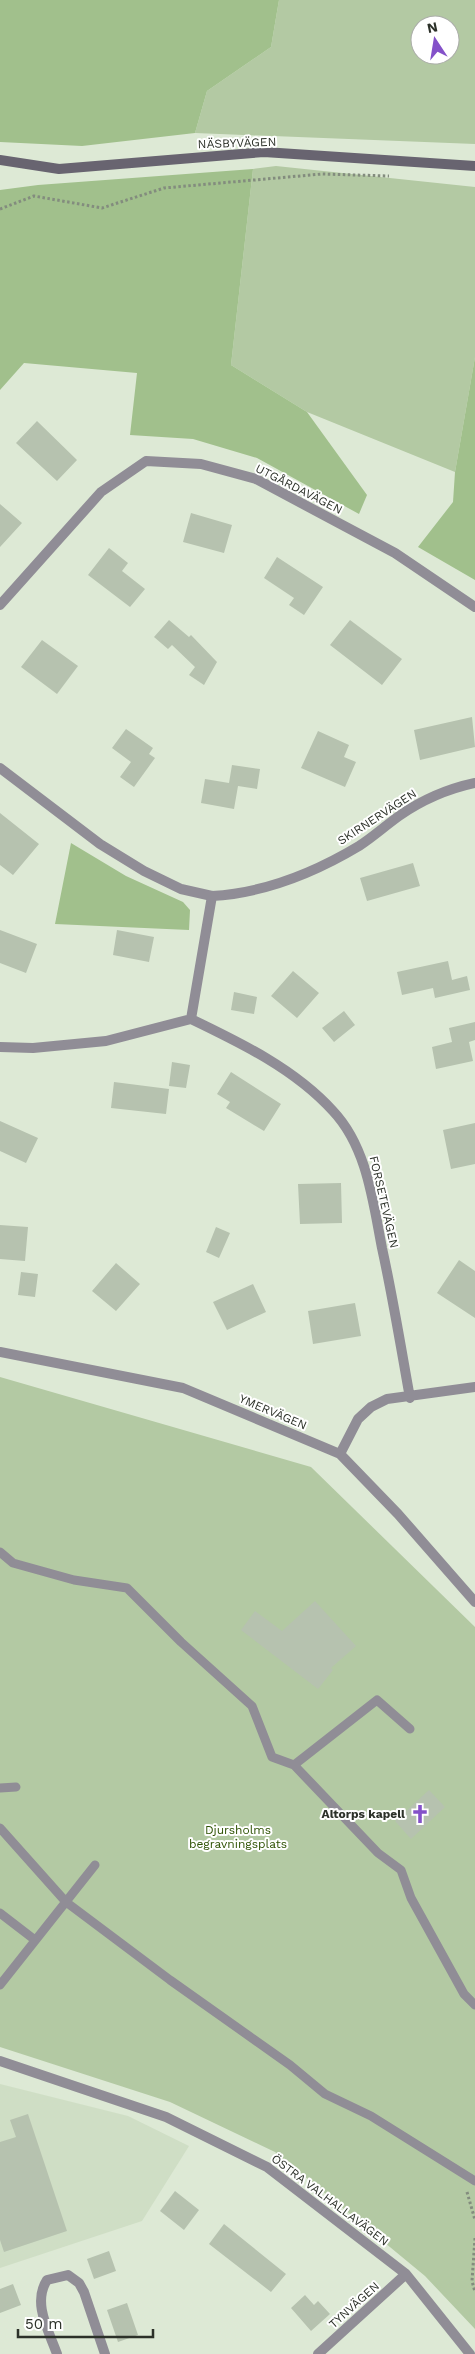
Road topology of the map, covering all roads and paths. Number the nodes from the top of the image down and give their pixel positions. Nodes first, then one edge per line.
1 (0, 160) edge
2 (475, 166) edge
3 (390, 176) dead end
4 (0, 209) edge
5 (0, 605) edge
6 (475, 607) edge
7 (0, 768) edge
8 (475, 783) edge
9 (212, 896) junction
10 (191, 1019) junction
11 (0, 1047) edge
12 (0, 1352) edge
13 (475, 1387) edge
14 (410, 1398) junction
15 (340, 1454) junction
16 (0, 1552) edge
17 (475, 1602) edge
18 (410, 1729) dead end
19 (294, 1765) junction
20 (0, 1788) edge
21 (16, 1788) dead end
22 (0, 1828) edge
23 (95, 1865) dead end
24 (66, 1902) junction
25 (0, 1913) edge
26 (35, 1940) junction
27 (0, 1985) edge
28 (475, 2005) edge
29 (0, 2061) edge
30 (462, 2172) junction
31 (475, 2181) edge
32 (475, 2220) edge
33 (475, 2238) edge
34 (406, 2274) junction
35 (475, 2292) edge
36 (57, 2354) edge
37 (106, 2354) edge
38 (318, 2354) edge
39 (470, 2354) edge

1 - 2 street, NÄSBYVÄGEN
3 - 4 path
5 - 6 street, UTGÅRDAVÄGEN
7 - 9 street
8 - 9 street, SKIRNERVÄGEN
9 - 10 street
10 - 11 street
10 - 14 street, FORSETEVÄGEN
12 - 15 street, YMERVÄGEN
13 - 14 street
14 - 15 street
15 - 17 street, YMERVÄGEN
16 - 19 lane
18 - 19 lane
19 - 28 lane
20 - 21 lane
22 - 24 lane
23 - 24 lane
24 - 26 lane
24 - 30 lane
25 - 26 lane
26 - 27 lane
29 - 34 street, ÖSTRA VALHALLAVÄGEN
30 - 31 lane
30 - 32 path
33 - 35 path
34 - 38 street, TYNVÄGEN
34 - 39 street, ÖSTRA VALHALLAVÄGEN
36 - 37 street

